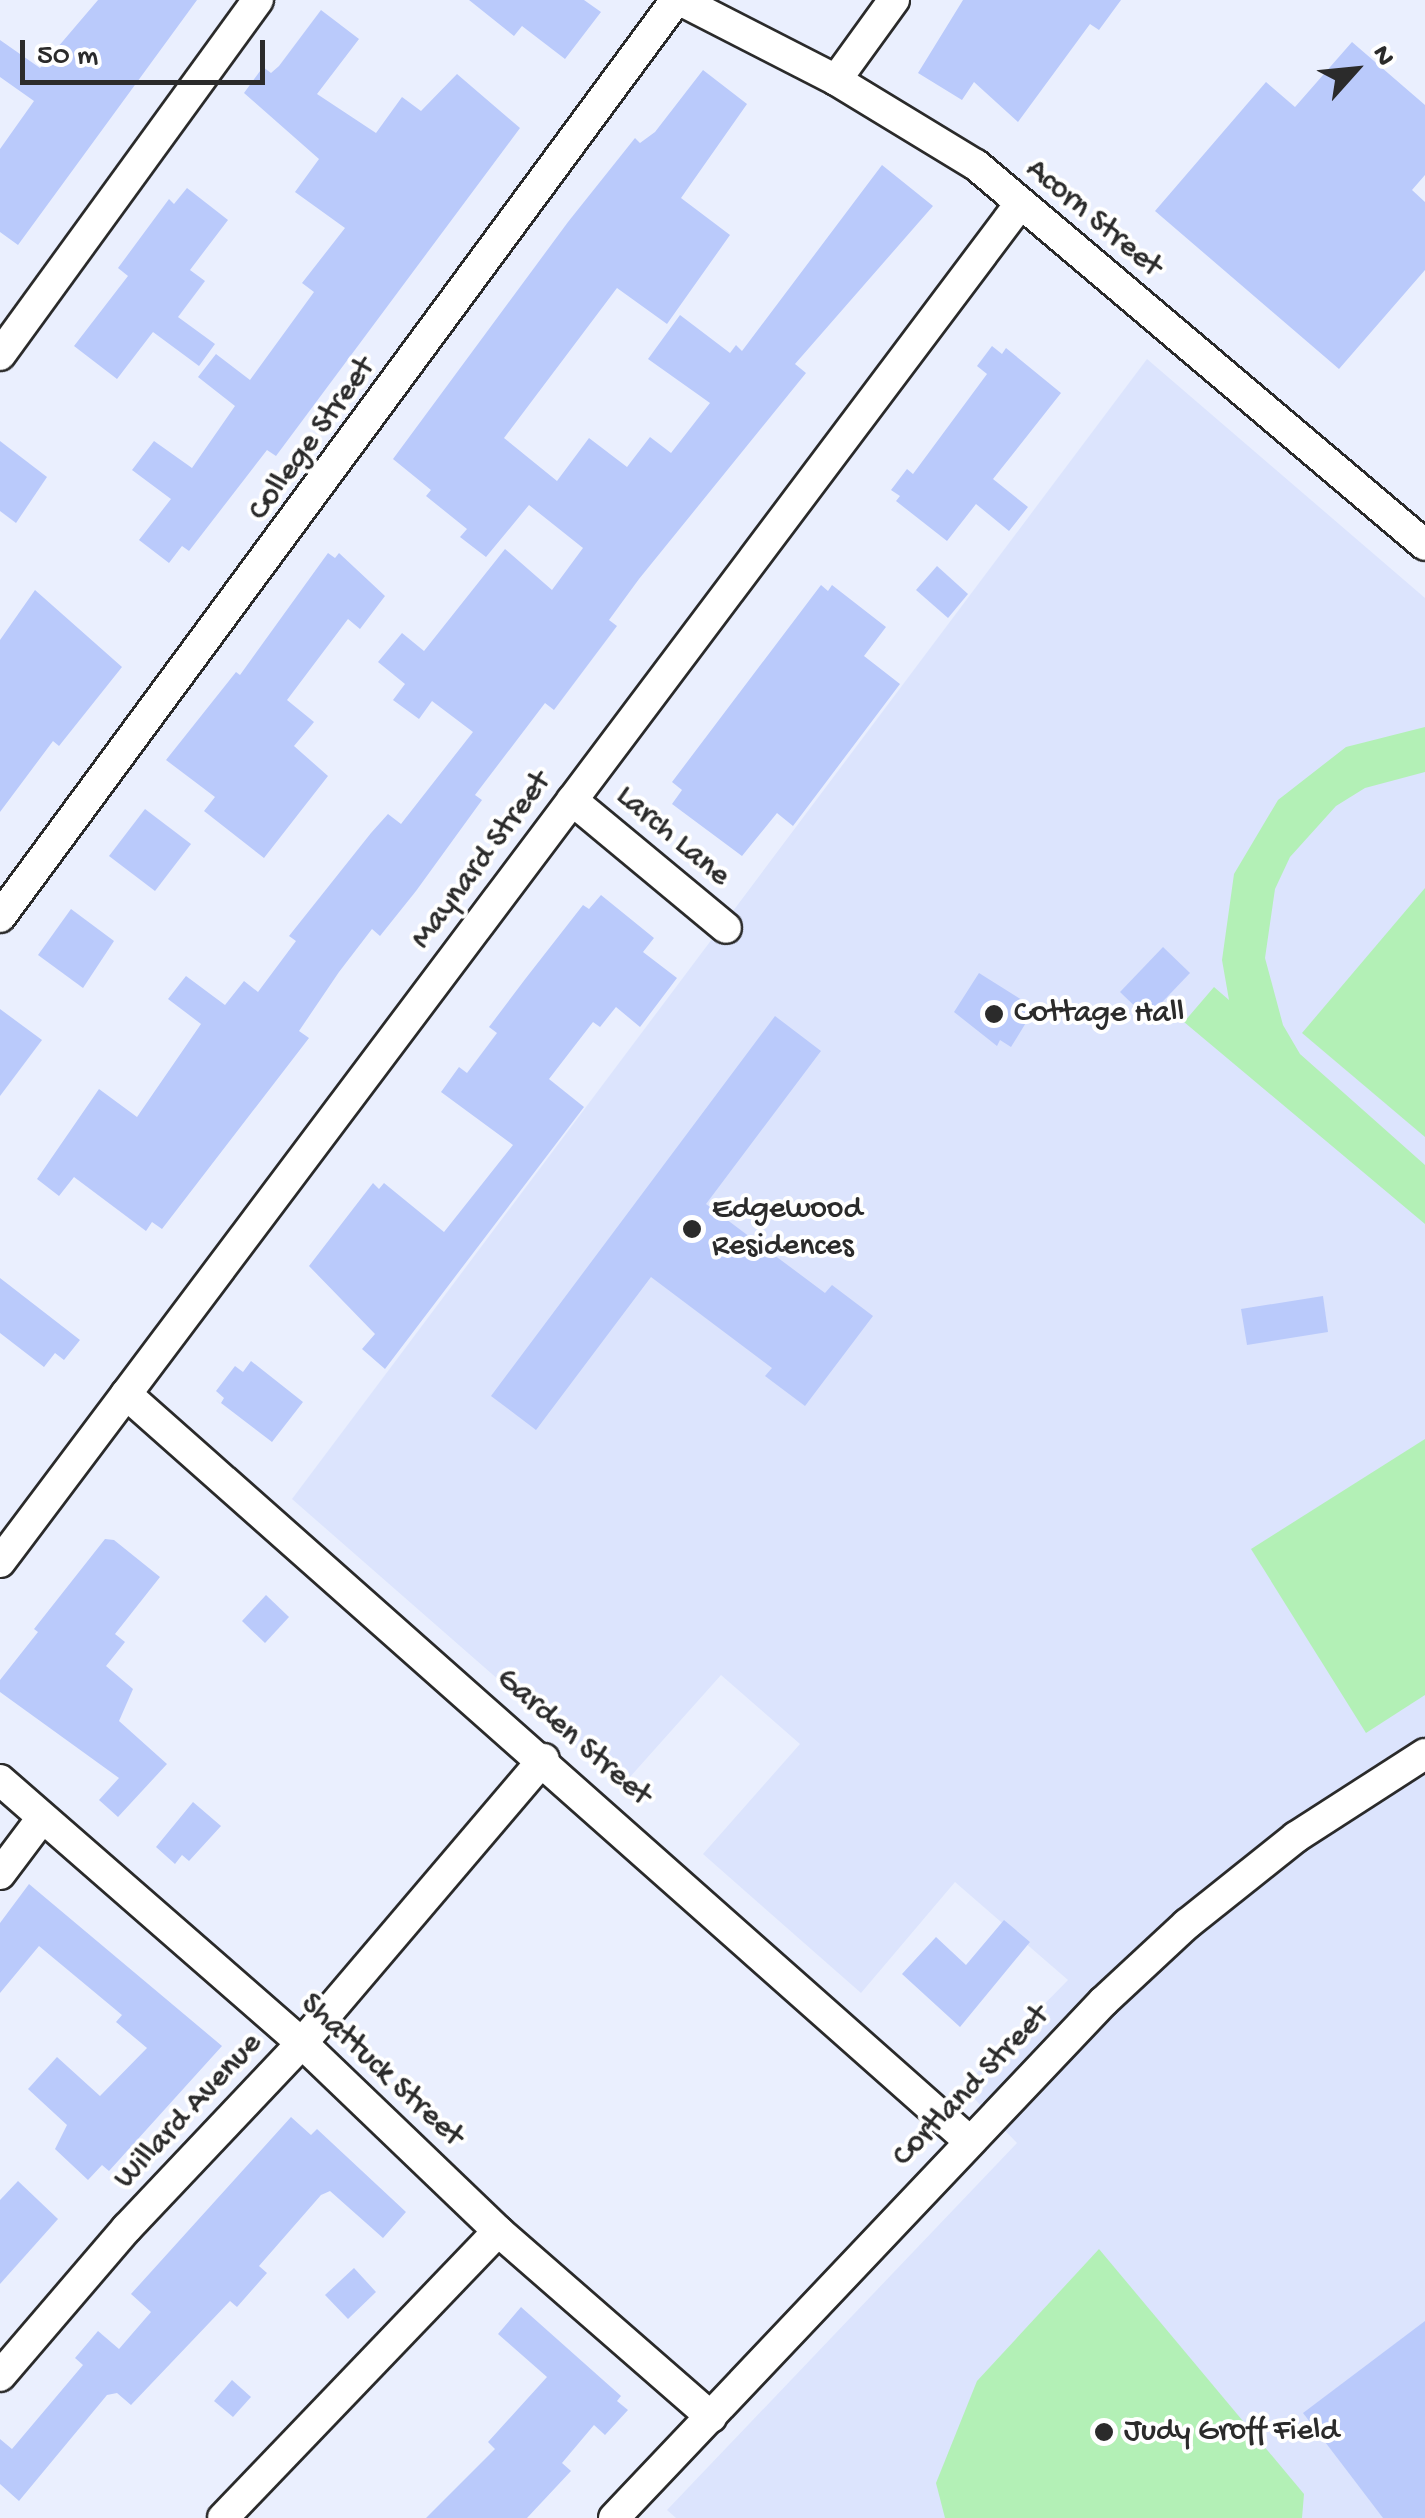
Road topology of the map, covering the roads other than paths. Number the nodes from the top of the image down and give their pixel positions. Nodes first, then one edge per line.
1 (258, 0) edge
2 (678, 0) edge
3 (894, 0) edge
4 (836, 80) junction
5 (1020, 204) junction
6 (0, 355) edge
7 (1425, 545) edge
8 (572, 800) junction
9 (0, 917) edge
10 (726, 928) dead end
11 (126, 1394) junction
12 (0, 1562) edge
13 (1425, 1754) edge
14 (544, 1759) junction
15 (0, 1780) edge
16 (42, 1818) junction
17 (0, 1874) edge
18 (302, 2043) junction
19 (968, 2140) junction
20 (498, 2231) junction
21 (0, 2376) edge
22 (710, 2417) junction
23 (224, 2518) edge
24 (614, 2518) edge

1 - 6 street
2 - 4 street, Acorn Street
2 - 9 street, College Street
3 - 4 street
4 - 5 street, Acorn Street
5 - 7 street, Acorn Street
5 - 8 street, Maynard Street
8 - 10 street, Larch Lane
8 - 11 street, Maynard Street
11 - 12 street, Maynard Street
11 - 14 street, Garden Street
13 - 19 street, Cortland Street
14 - 18 street, Willard Avenue
14 - 19 street, Garden Street
15 - 16 street, Shattuck Street
16 - 17 street
16 - 18 street, Shattuck Street
18 - 20 street, Shattuck Street
18 - 21 street, Willard Avenue
19 - 22 street, Cortland Street
20 - 22 street, Shattuck Street
20 - 23 street
22 - 24 street, Cortland Street

